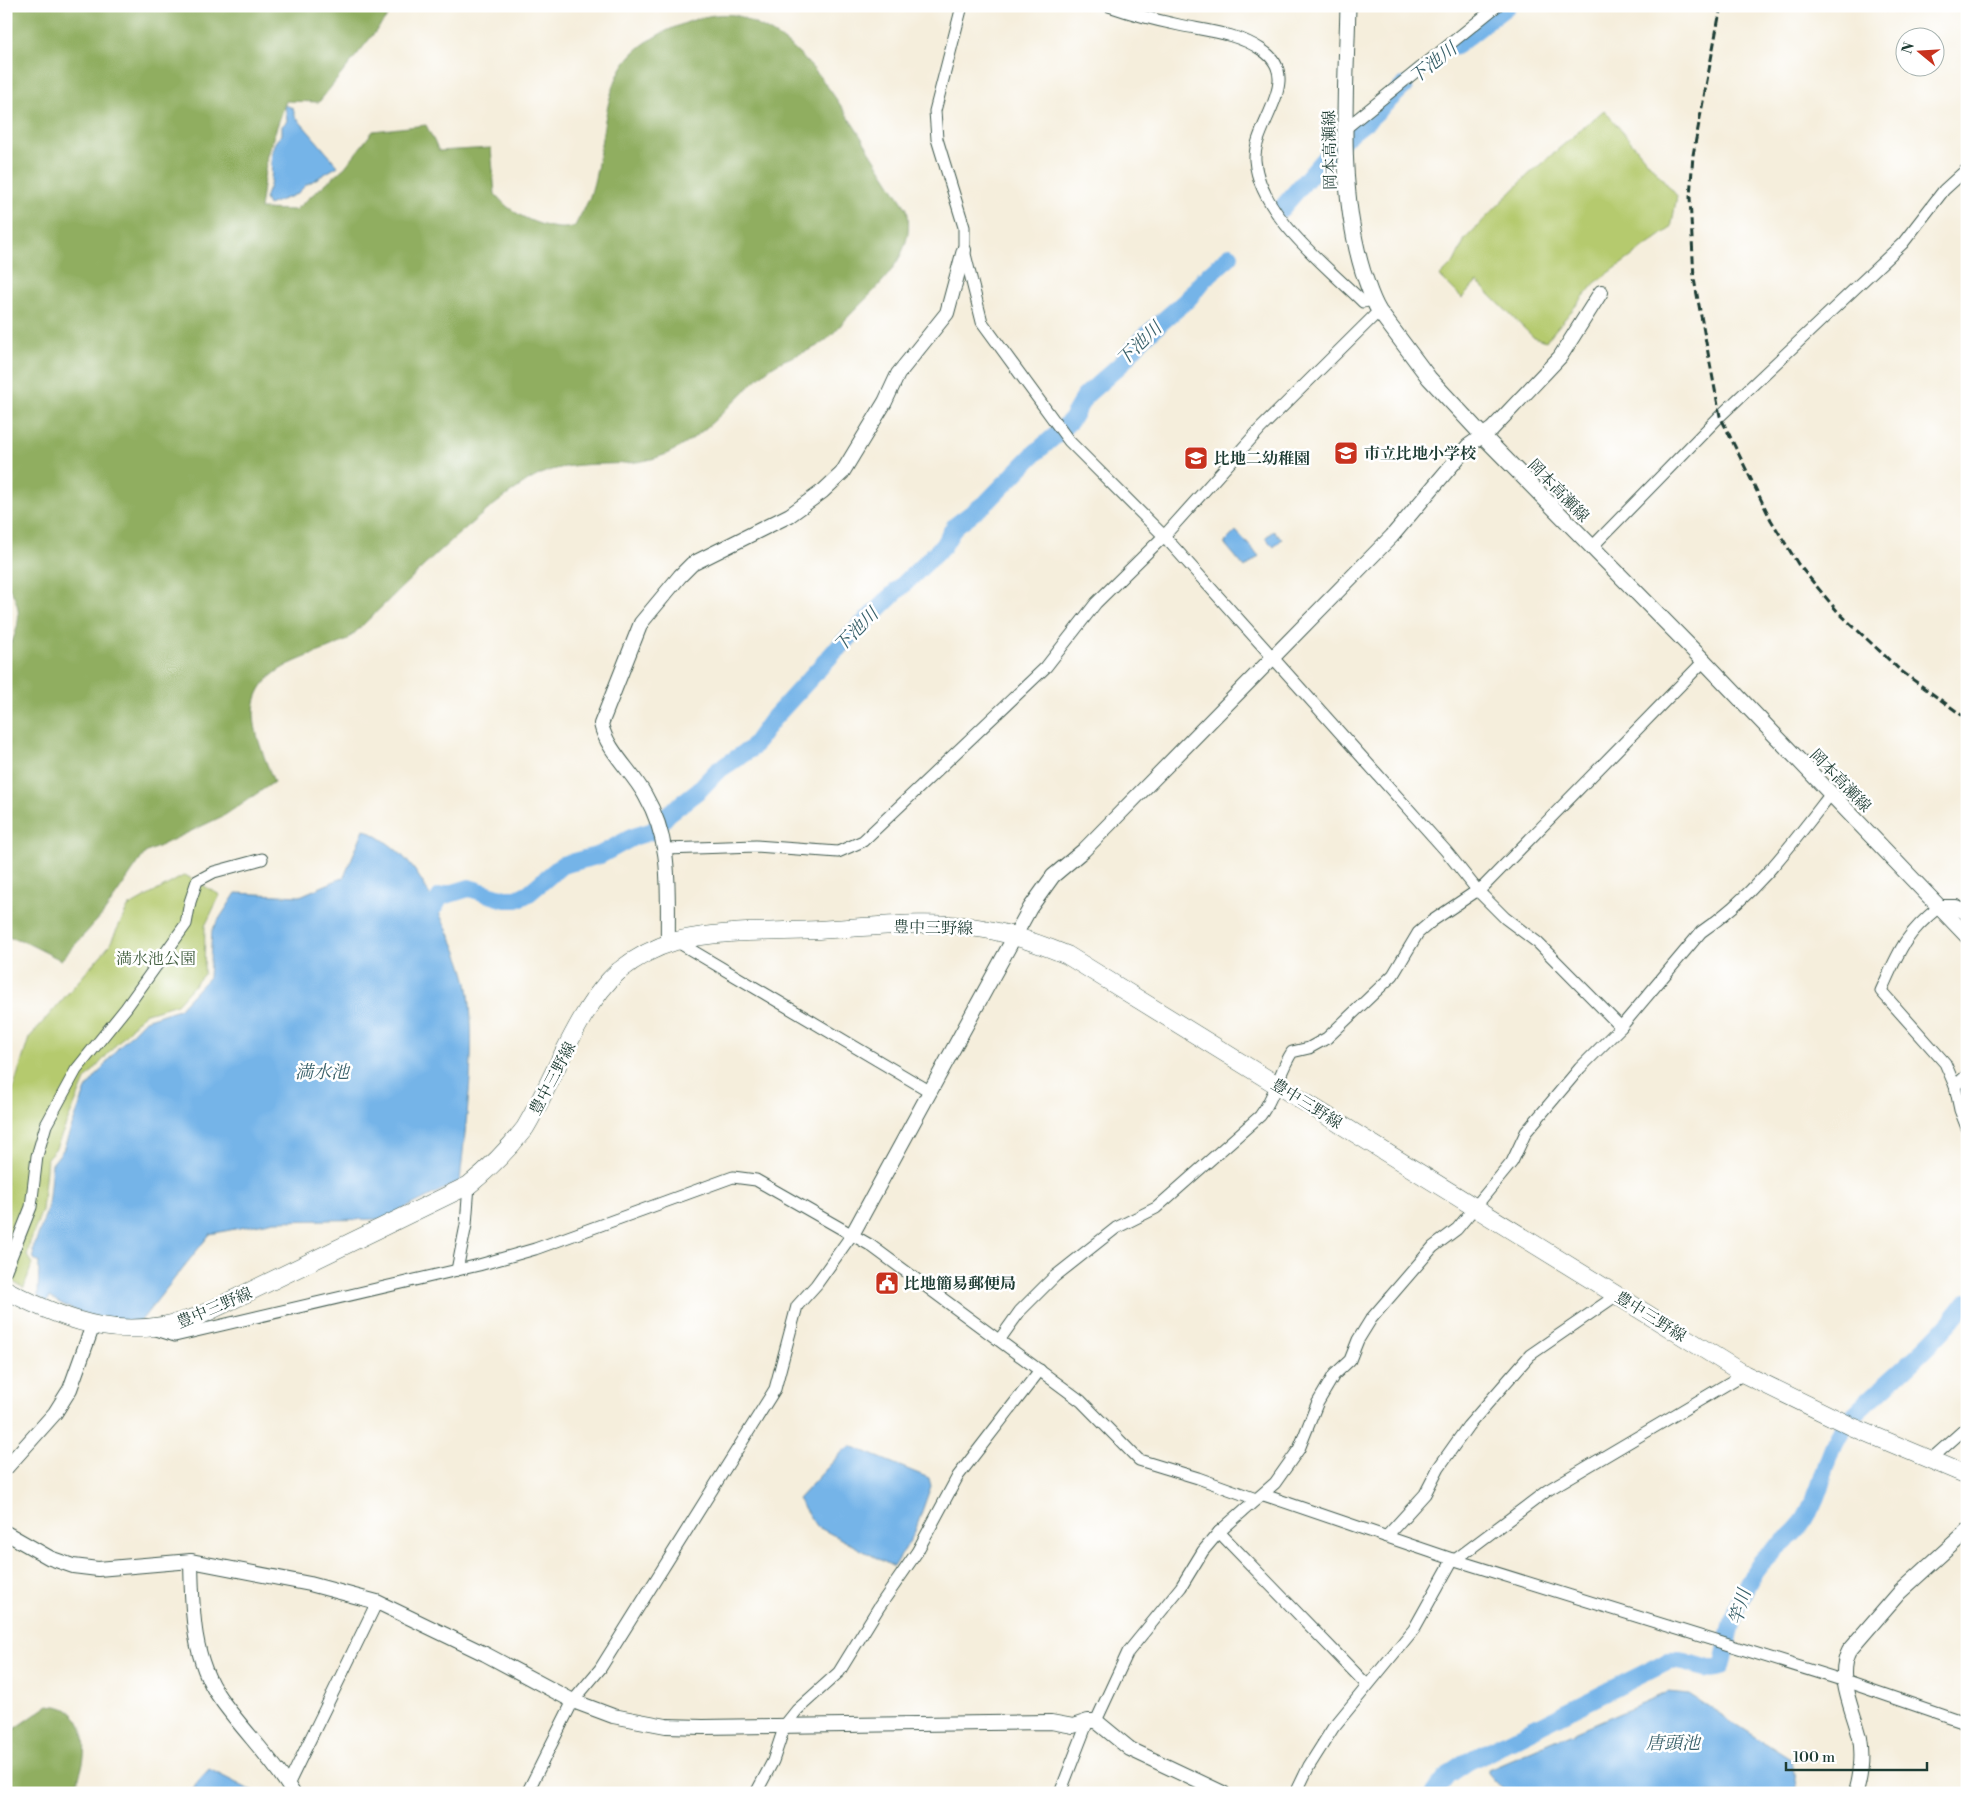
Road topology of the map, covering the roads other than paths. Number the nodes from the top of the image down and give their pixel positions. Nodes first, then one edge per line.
1 (962, 6) edge
2 (1109, 6) edge
3 (1348, 6) edge
4 (1497, 6) edge
5 (1346, 135) junction
6 (1967, 169) edge
7 (964, 250) junction
8 (1600, 292) dead end
9 (1376, 306) junction
10 (1482, 435) junction
11 (1164, 536) junction
12 (1591, 548) junction
13 (1272, 657) junction
14 (1704, 661) junction
15 (1830, 795) junction
16 (666, 849) junction
17 (262, 859) dead end
18 (1478, 891) junction
19 (1939, 907) junction
20 (1967, 913) edge
21 (1016, 936) junction
22 (1967, 936) edge
23 (672, 942) junction
24 (1621, 1027) junction
25 (1967, 1075) edge
26 (1276, 1084) junction
27 (1955, 1086) junction
28 (931, 1092) junction
29 (1967, 1128) edge
30 (469, 1185) junction
31 (1475, 1208) junction
32 (853, 1233) junction
33 (6, 1270) edge
34 (457, 1270) junction
35 (6, 1290) edge
36 (1617, 1296) junction
37 (93, 1325) junction
38 (153, 1329) junction
39 (1000, 1339) junction
40 (1040, 1370) junction
41 (1744, 1374) junction
42 (1967, 1427) edge
43 (1930, 1460) junction
44 (6, 1468) edge
45 (1967, 1475) edge
46 (1260, 1497) junction
47 (1967, 1531) edge
48 (1219, 1532) junction
49 (6, 1534) edge
50 (1386, 1537) junction
51 (1454, 1560) junction
52 (191, 1562) junction
53 (377, 1602) junction
54 (1845, 1681) junction
55 (1367, 1685) junction
56 (573, 1700) junction
57 (1092, 1721) junction
58 (1967, 1724) edge
59 (785, 1725) junction
60 (291, 1789) edge
61 (527, 1793) edge
62 (756, 1793) edge
63 (1060, 1793) edge
64 (1223, 1793) edge
65 (1296, 1793) edge
66 (1856, 1793) edge

1 - 7 street
2 - 9 street
3 - 5 main road, 岡本高瀬線
4 - 5 street
5 - 9 main road, 岡本高瀬線
6 - 12 street
7 - 11 street
7 - 16 street
8 - 10 street
9 - 10 main road, 岡本高瀬線
9 - 11 street
10 - 12 main road, 岡本高瀬線
10 - 13 street
11 - 13 street
11 - 16 street
12 - 14 main road, 岡本高瀬線
13 - 18 street
13 - 21 street
14 - 15 main road, 岡本高瀬線
14 - 18 street
15 - 19 main road, 岡本高瀬線
15 - 24 street
16 - 23 street
17 - 33 street
18 - 24 street
18 - 26 street
19 - 20 street
19 - 22 main road, 岡本高瀬線
19 - 27 street
21 - 23 main road, 豊中三野線
21 - 26 main road, 豊中三野線
21 - 28 street
23 - 28 street
23 - 30 main road, 豊中三野線
24 - 31 street
25 - 27 street
26 - 31 main road, 豊中三野線
26 - 39 street
27 - 29 street
28 - 32 street
30 - 34 street
30 - 38 main road, 豊中三野線
31 - 36 main road, 豊中三野線
31 - 46 street
32 - 34 street
32 - 39 street
32 - 56 street
34 - 38 street
35 - 37 main road, 豊中三野線
36 - 41 main road, 豊中三野線
36 - 50 street
37 - 38 main road, 豊中三野線
37 - 44 street
39 - 40 street
40 - 46 street
40 - 59 street
41 - 43 main road, 豊中三野線
41 - 51 street
42 - 43 street
43 - 45 main road, 豊中三野線
46 - 48 street
46 - 50 street
47 - 54 street
48 - 55 street
48 - 57 street
49 - 52 street
50 - 51 street
51 - 54 street
51 - 55 street
52 - 53 street
52 - 60 street
53 - 56 street
53 - 60 street
54 - 58 street
54 - 66 street
55 - 65 street
56 - 59 street
56 - 61 street
57 - 59 street
57 - 63 street
57 - 64 street
59 - 62 street

